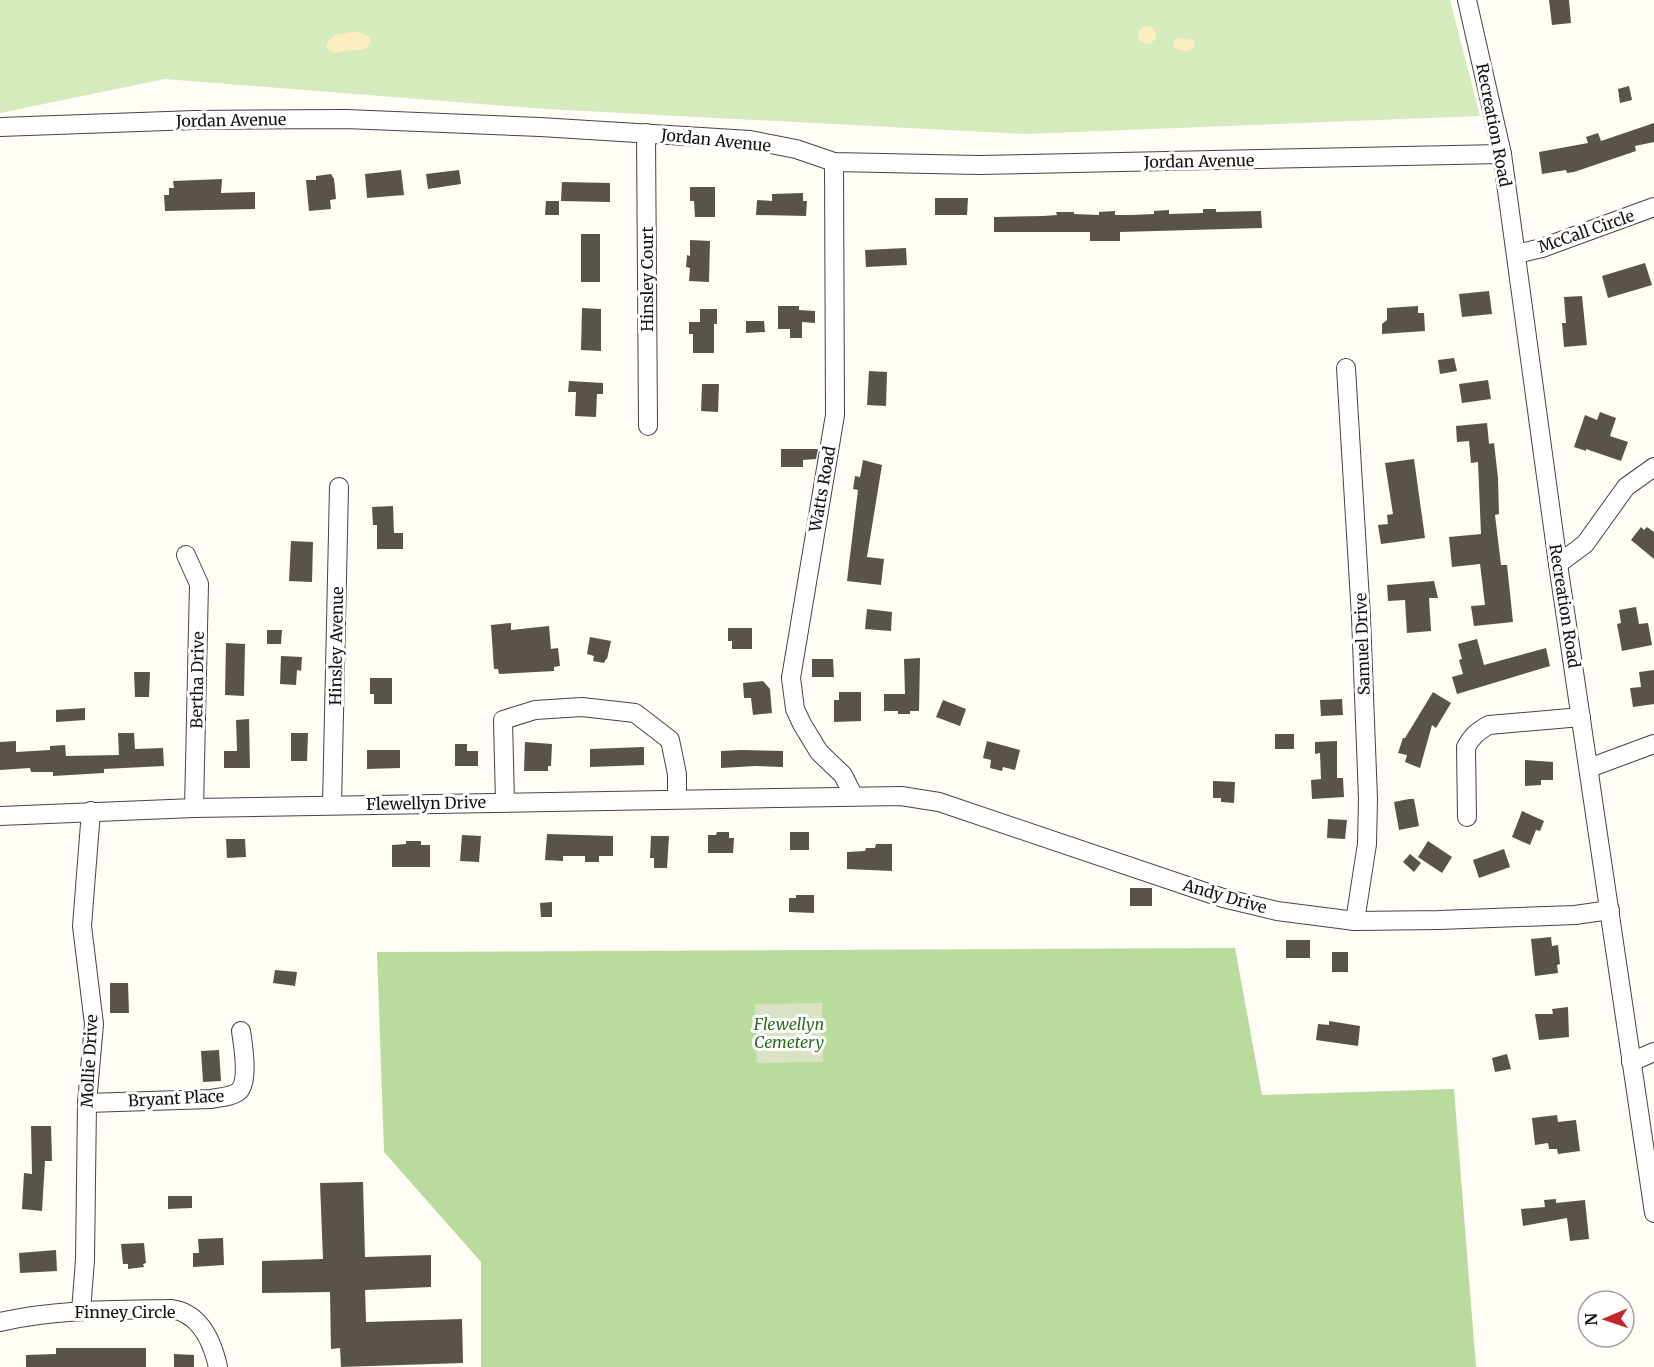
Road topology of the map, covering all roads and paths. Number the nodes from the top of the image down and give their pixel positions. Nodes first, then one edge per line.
1 (1467, 0) edge
2 (0, 127) edge
3 (646, 133) junction
4 (1502, 154) junction
5 (834, 162) junction
6 (1654, 207) edge
7 (1517, 254) junction
8 (1346, 368) dead end
9 (648, 426) dead end
10 (1654, 468) edge
11 (339, 487) dead end
12 (186, 555) dead end
13 (1558, 564) junction
14 (1581, 717) junction
15 (1654, 744) edge
16 (1589, 768) junction
17 (853, 795) junction
18 (677, 799) junction
19 (505, 802) junction
20 (332, 805) junction
21 (194, 808) junction
22 (91, 811) junction
23 (0, 816) edge
24 (1467, 817) dead end
25 (1610, 910) junction
26 (1355, 921) junction
27 (242, 1031) dead end
28 (1654, 1052) edge
29 (1631, 1062) junction
30 (87, 1103) junction
31 (1654, 1213) edge
32 (81, 1311) junction
33 (0, 1322) edge
34 (218, 1367) edge

1 - 4 street, Recreation Road
2 - 3 street, Jordan Avenue
3 - 5 street, Jordan Avenue
3 - 9 street, Hinsley Court
4 - 5 street, Jordan Avenue
4 - 7 street, Recreation Road
5 - 17 street, Watts Road
6 - 7 street, McCall Circle
7 - 13 street, Recreation Road
8 - 26 street, Samuel Drive
10 - 13 street
11 - 20 street, Hinsley Avenue
12 - 21 street, Bertha Drive
13 - 14 street, Recreation Road
14 - 16 street, Recreation Road
14 - 24 street
15 - 16 street
16 - 25 street, Recreation Road
17 - 18 street, Flewellyn Drive
17 - 26 street, Andy Drive
18 - 19 street, Flewellyn Drive
18 - 19 street
19 - 20 street, Flewellyn Drive
20 - 21 street, Flewellyn Drive
21 - 22 street, Flewellyn Drive
22 - 23 street, Flewellyn Drive
22 - 30 street, Mollie Drive
25 - 26 street, Andy Drive
25 - 29 street, Recreation Road
27 - 30 street, Bryant Place
28 - 29 street
29 - 31 street, Recreation Road
30 - 32 street, Mollie Drive
32 - 33 street, Finney Circle
32 - 34 street, Finney Circle

